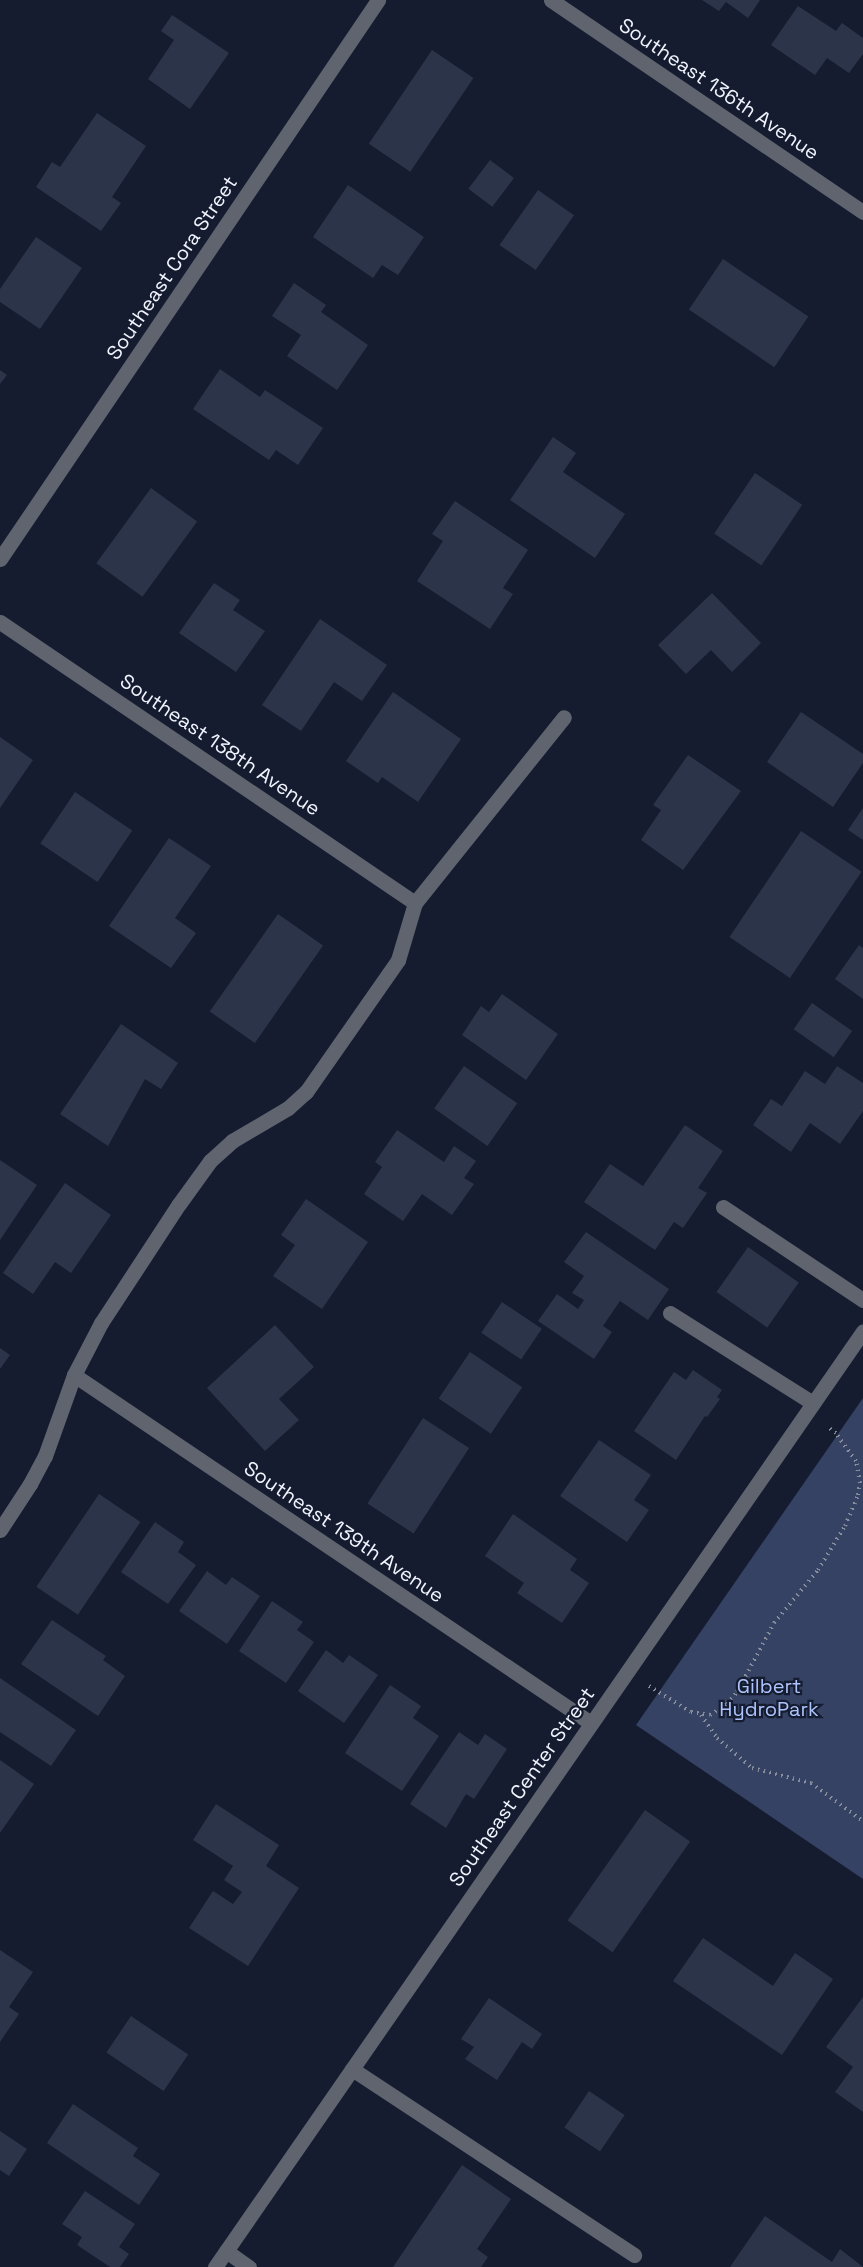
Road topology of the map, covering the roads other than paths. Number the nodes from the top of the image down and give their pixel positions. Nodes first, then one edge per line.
1 (378, 0) edge
2 (551, 0) edge
3 (863, 212) edge
4 (0, 559) edge
5 (0, 622) edge
6 (564, 717) dead end
7 (416, 903) junction
8 (723, 1207) dead end
9 (863, 1300) edge
10 (670, 1313) dead end
11 (863, 1331) edge
12 (74, 1375) junction
13 (809, 1408) junction
14 (0, 1530) edge
15 (591, 1723) junction
16 (352, 2068) junction
17 (226, 2252) junction
18 (634, 2255) dead end
19 (215, 2267) edge
20 (249, 2267) edge

1 - 4 street, Southeast Cora Street
2 - 3 street, Southeast 136th Avenue
5 - 7 street, Southeast 138th Avenue
6 - 7 street
7 - 12 street
8 - 9 street
10 - 13 street
11 - 13 street, Southeast Center Street
12 - 14 street
12 - 15 street, Southeast 139th Avenue
13 - 15 street, Southeast Center Street
15 - 16 street, Southeast Center Street
16 - 17 street, Southeast Center Street
16 - 18 street
17 - 19 street, Southeast Center Street
17 - 20 street

